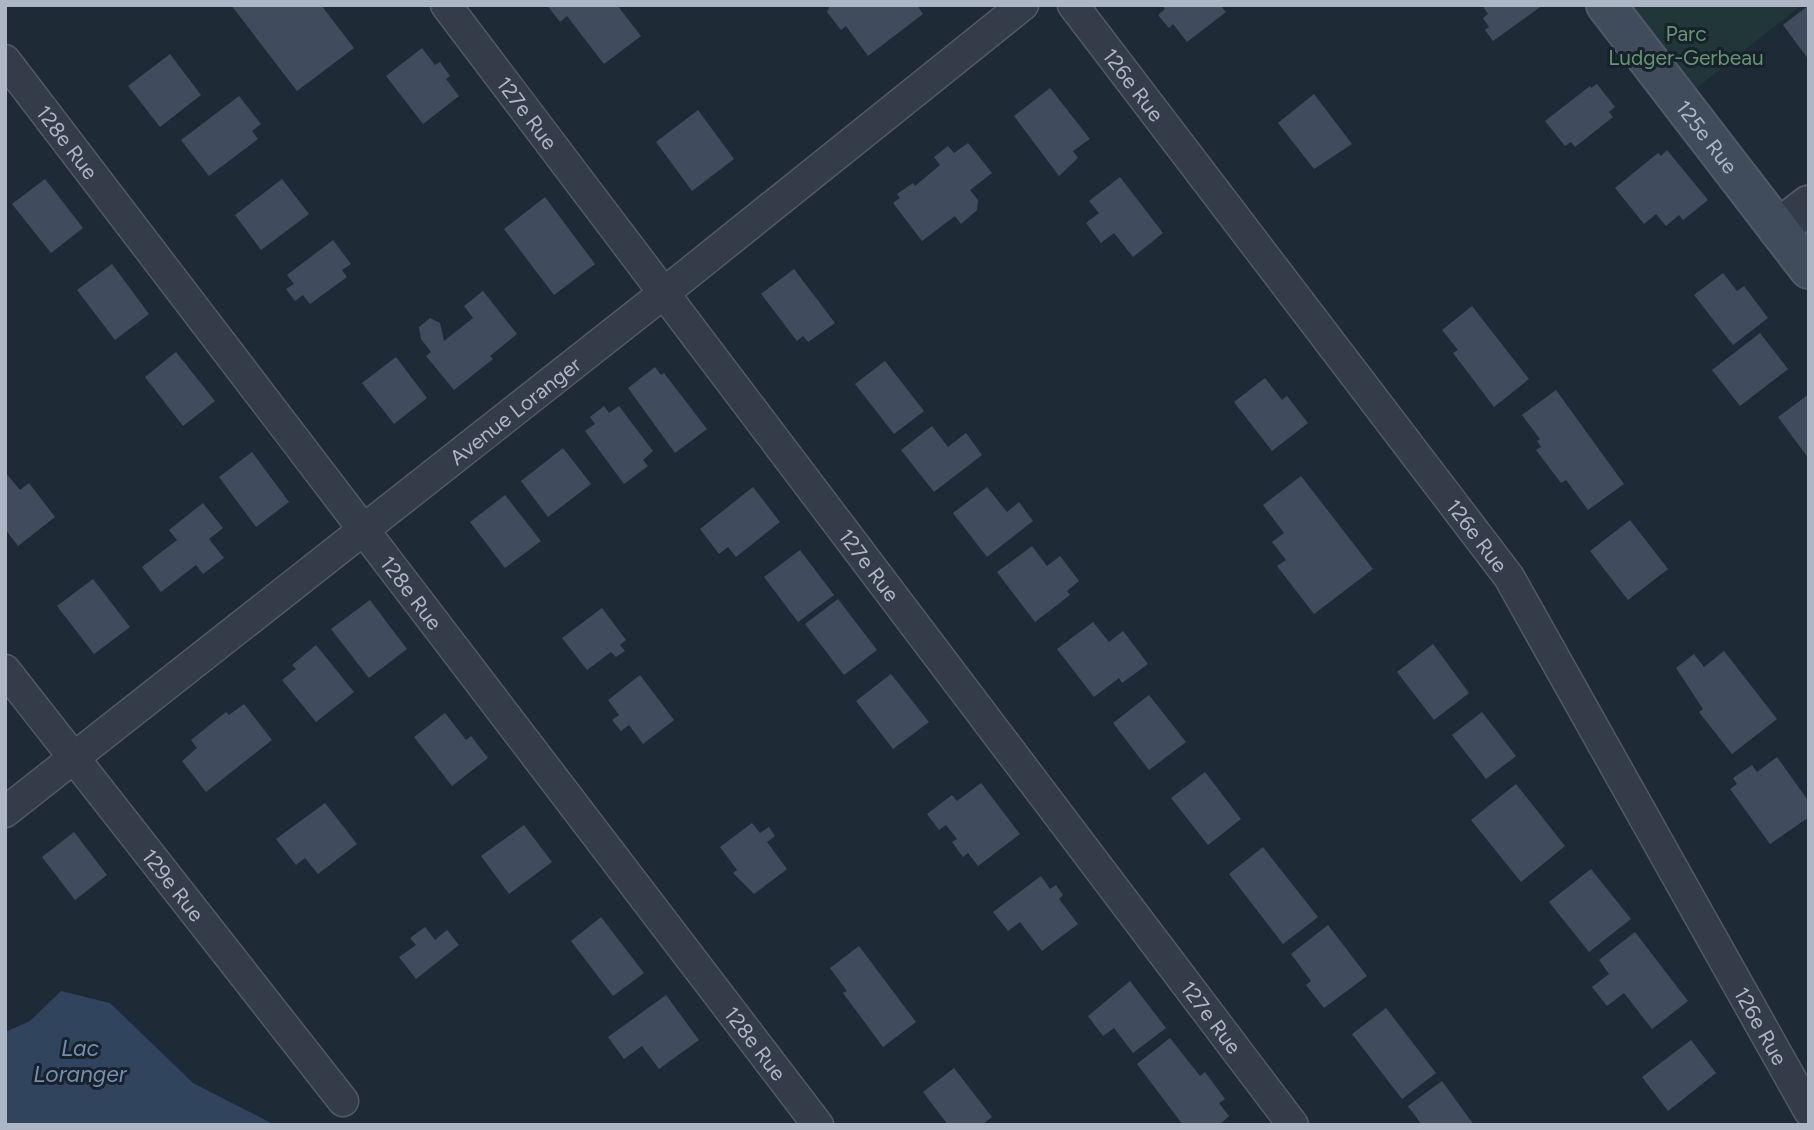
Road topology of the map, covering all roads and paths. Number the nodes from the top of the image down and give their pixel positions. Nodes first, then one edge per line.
1 (446, 5) edge
2 (1023, 5) edge
3 (1073, 5) edge
4 (1606, 5) edge
5 (5, 60) edge
6 (1809, 205) edge
7 (1778, 229) junction
8 (1809, 269) edge
9 (664, 293) junction
10 (365, 531) junction
11 (5, 670) edge
12 (76, 759) junction
13 (5, 812) edge
14 (343, 1101) dead end
15 (1809, 1111) edge
16 (1809, 1116) edge
17 (818, 1125) edge
18 (1293, 1125) edge
19 (1798, 1125) edge

1 - 9 street, 127e Rue
2 - 9 street, Avenue Loranger
3 - 15 street, 126e Rue
4 - 7 main road, 125e Rue
5 - 10 street, 128e Rue
6 - 7 street
7 - 8 main road, 125e Rue
9 - 10 street, Avenue Loranger
9 - 18 street, 127e Rue
10 - 12 street, Avenue Loranger
10 - 17 street, 128e Rue
11 - 12 street, 129e Rue
12 - 13 street, Avenue Loranger
12 - 14 street, 129e Rue
16 - 19 street

